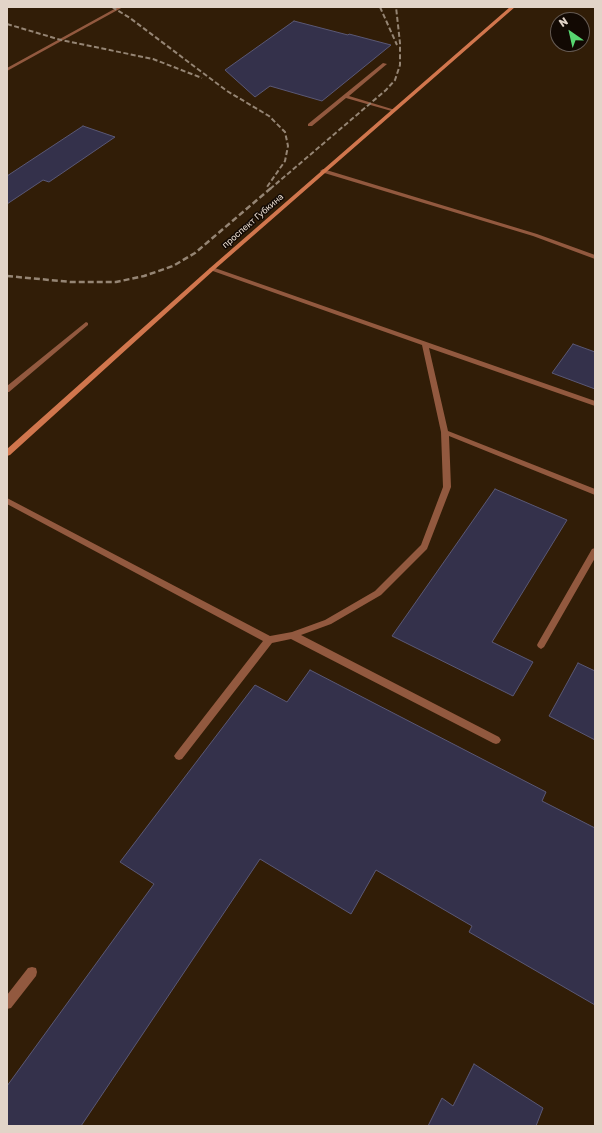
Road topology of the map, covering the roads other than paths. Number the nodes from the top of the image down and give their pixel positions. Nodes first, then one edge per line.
1 (121, 7) edge
2 (513, 7) edge
3 (385, 64) dead end
4 (7, 70) edge
5 (345, 96) junction
6 (393, 110) junction
7 (310, 125) dead end
8 (323, 171) junction
9 (595, 257) edge
10 (212, 269) junction
11 (86, 324) dead end
12 (425, 345) junction
13 (7, 390) edge
14 (595, 404) edge
15 (445, 432) junction
16 (7, 453) edge
17 (595, 492) edge
18 (7, 502) edge
19 (595, 551) edge
20 (292, 635) junction
21 (269, 640) junction
22 (541, 645) dead end
23 (496, 740) dead end
24 (179, 756) dead end
25 (32, 972) dead end
26 (7, 1004) edge

1 - 4 lane
2 - 6 main road, проспект Губкина
3 - 5 lane
5 - 6 lane
5 - 7 lane
6 - 8 main road, проспект Губкина
8 - 9 lane
8 - 10 main road, проспект Губкина
10 - 12 lane
10 - 16 main road, проспект Губкина
11 - 13 lane
12 - 14 lane
12 - 15 lane
15 - 17 lane
15 - 20 lane
18 - 21 lane
19 - 22 lane
20 - 21 lane
20 - 23 lane
21 - 24 lane
25 - 26 lane

